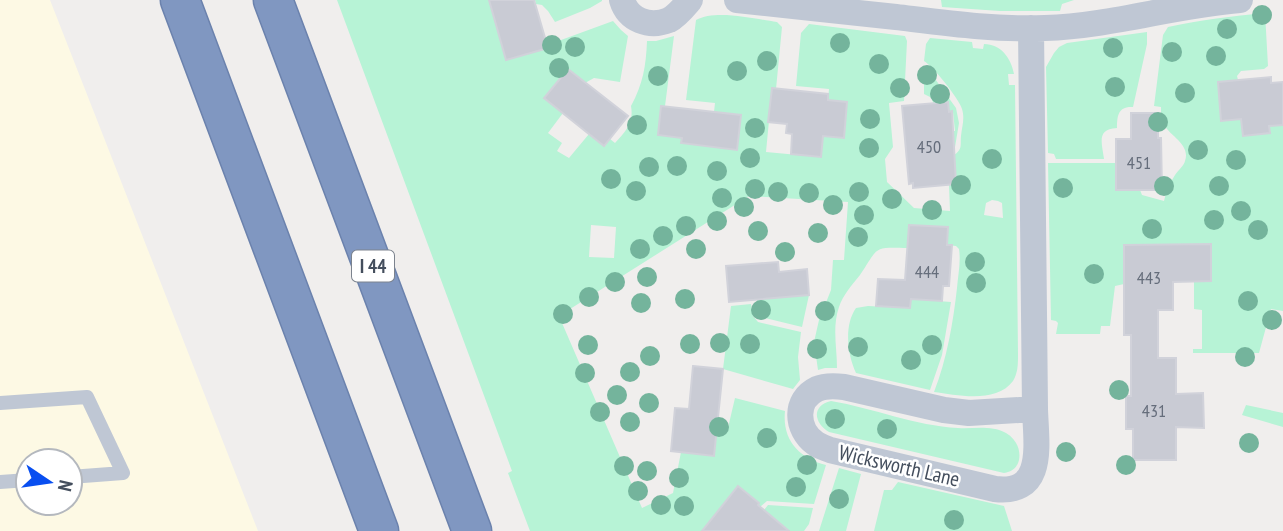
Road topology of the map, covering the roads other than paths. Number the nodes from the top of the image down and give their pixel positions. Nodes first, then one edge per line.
1 (180, 0) edge
2 (273, 0) edge
3 (621, 0) edge
4 (690, 0) edge
5 (737, 0) edge
6 (1240, 0) edge
7 (1213, 1) edge
8 (1031, 28) junction
9 (0, 403) edge
10 (1035, 409) junction
11 (84, 476) edge
12 (379, 531) edge
13 (472, 531) edge

1 - 12 highway
2 - 13 highway, I 44
3 - 4 street
5 - 8 street
6 - 7 street
7 - 8 street
8 - 10 street, Wicksworth Lane
9 - 11 lane
10 - 10 street, Wicksworth Lane

